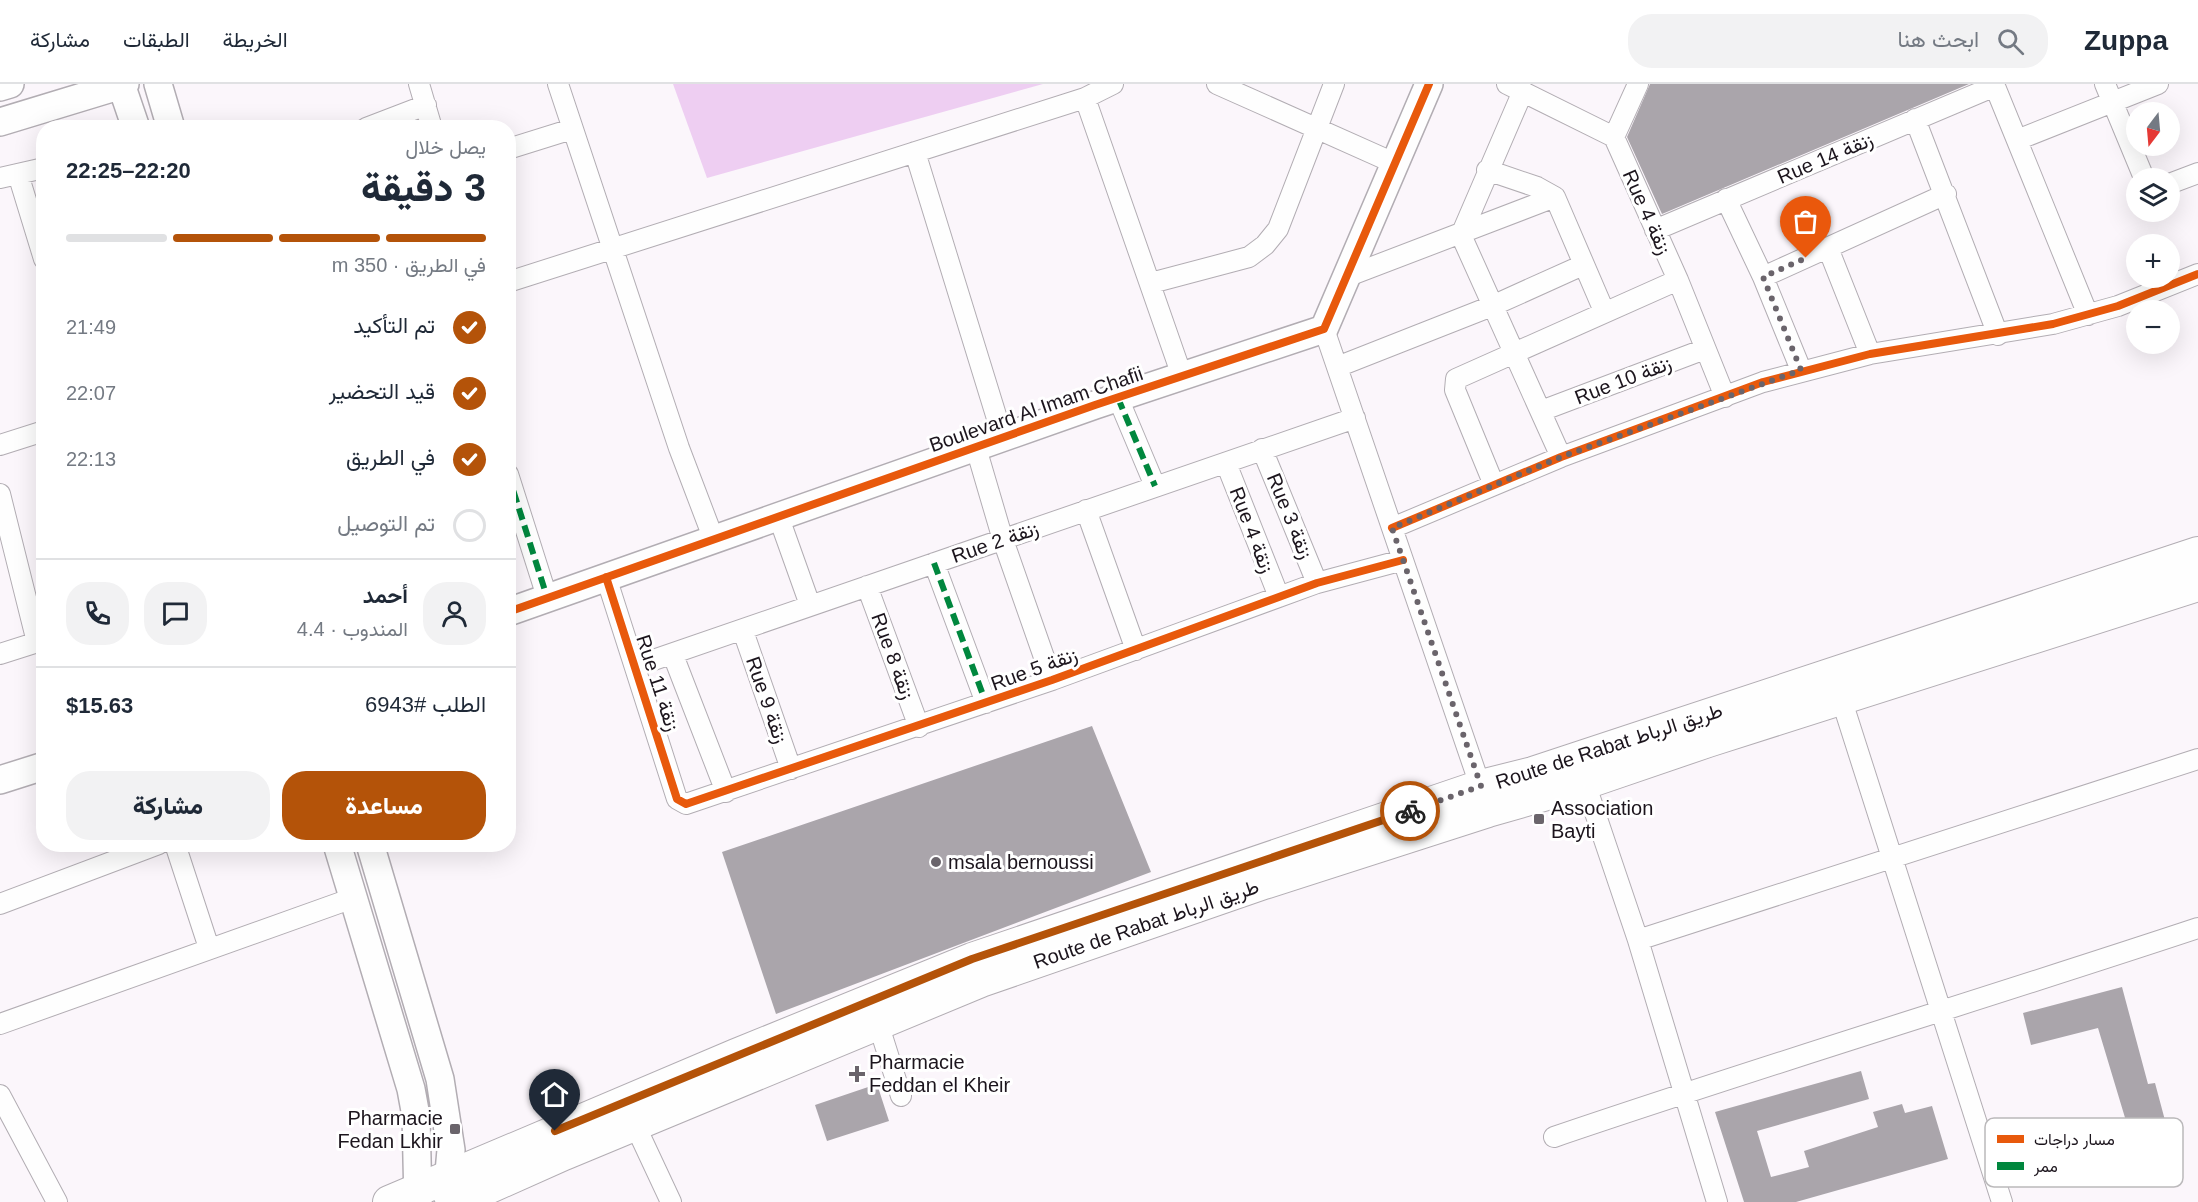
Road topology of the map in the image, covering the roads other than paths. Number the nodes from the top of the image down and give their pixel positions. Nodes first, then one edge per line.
1 (10, 84) edge
2 (123, 84) edge
3 (158, 84) edge
4 (419, 84) edge
5 (558, 84) edge
6 (1113, 84) edge
7 (1217, 84) edge
8 (1334, 84) edge
9 (1429, 84) edge
10 (1638, 84) edge
11 (2105, 84) edge
12 (2158, 84) edge
13 (1995, 85) edge
14 (0, 87) edge
15 (1515, 88) edge
16 (1545, 92) edge
17 (1085, 98) junction
18 (2112, 103) junction
19 (426, 105) junction
20 (1915, 119) junction
21 (134, 120) edge
22 (169, 120) edge
23 (387, 120) edge
24 (430, 120) edge
25 (0, 122) edge
26 (1316, 128) junction
27 (572, 129) junction
28 (1614, 137) junction
29 (2017, 140) junction
30 (516, 146) edge
31 (915, 152) junction
32 (1394, 163) junction
33 (2140, 168) edge
34 (36, 170) edge
35 (1487, 170) junction
36 (2198, 173) edge
37 (9, 176) edge
38 (2180, 180) edge
39 (1946, 194) junction
40 (1555, 197) junction
41 (1726, 199) junction
42 (1655, 230) junction
43 (1461, 235) junction
44 (36, 240) edge
45 (612, 248) junction
46 (1828, 248) junction
47 (1583, 266) junction
48 (2198, 274) edge
49 (1346, 277) junction
50 (1763, 277) junction
51 (516, 279) edge
52 (1678, 280) junction
53 (1151, 283) junction
54 (1492, 306) junction
55 (1604, 311) junction
56 (2088, 315) junction
57 (1324, 329) junction
58 (1998, 335) junction
59 (1705, 349) junction
60 (1515, 352) junction
61 (1870, 354) junction
62 (1337, 367) junction
63 (1801, 370) junction
64 (1182, 376) junction
65 (1725, 397) junction
66 (1118, 398) junction
67 (1541, 411) junction
68 (1355, 418) junction
69 (36, 434) edge
70 (1003, 438) junction
71 (0, 445) edge
72 (976, 448) junction
73 (1262, 449) junction
74 (1561, 457) junction
75 (1226, 463) junction
76 (1494, 485) junction
77 (1155, 486) junction
78 (0, 494) edge
79 (516, 499) edge
80 (1086, 510) junction
81 (779, 518) junction
82 (1392, 528) junction
83 (714, 540) junction
84 (1004, 540) junction
85 (2198, 553) edge
86 (1403, 561) junction
87 (934, 563) junction
88 (606, 577) junction
89 (1317, 583) junction
90 (2198, 585) edge
91 (867, 586) junction
92 (547, 597) junction
93 (1279, 597) junction
94 (810, 605) junction
95 (516, 609) edge
96 (36, 626) edge
97 (743, 631) junction
98 (36, 642) edge
99 (1136, 650) junction
100 (0, 654) edge
101 (673, 655) junction
102 (636, 666) junction
103 (1052, 680) junction
104 (1841, 698) junction
105 (986, 703) junction
106 (919, 727) junction
107 (2198, 759) edge
108 (36, 769) edge
109 (790, 769) junction
110 (0, 780) edge
111 (1585, 783) junction
112 (726, 792) junction
113 (1484, 798) junction
114 (677, 799) joint
115 (138, 852) edge
116 (178, 852) edge
117 (339, 852) edge
118 (372, 852) edge
119 (1892, 857) junction
120 (353, 898) junction
121 (0, 904) edge
122 (2198, 928) edge
123 (1638, 940) junction
124 (209, 948) junction
125 (1941, 1012) junction
126 (878, 1023) junction
127 (0, 1024) edge
128 (1684, 1092) junction
129 (0, 1095) edge
130 (901, 1096) dead end
131 (635, 1125) junction
132 (1554, 1137) dead end
133 (1985, 1149) edge
134 (1997, 1187) edge
135 (450, 1193) edge
136 (418, 1196) edge
137 (57, 1202) edge
138 (389, 1202) edge
139 (670, 1202) edge
140 (1717, 1202) edge
141 (2002, 1202) edge

1 - 14 street
2 - 21 street
2 - 25 street
3 - 22 street
4 - 19 street
5 - 27 street
6 - 17 street
7 - 26 street
8 - 26 street
9 - 32 street
10 - 28 street
11 - 18 street
12 - 18 street
13 - 20 street, Rue 14 زنقة
13 - 29 street
15 - 16 street
15 - 35 street
16 - 28 street
17 - 31 street
17 - 53 street
18 - 29 street
18 - 33 street
19 - 23 street
19 - 24 street
20 - 39 street
20 - 41 street, Rue 14 زنقة
26 - 32 street
26 - 53 street
27 - 30 street
27 - 45 street
28 - 42 street, Rue 4 زنقة
29 - 56 street
31 - 45 street
31 - 70 street
32 - 49 street
34 - 37 street
35 - 40 street
35 - 43 street
36 - 38 street
37 - 44 street
39 - 46 street
39 - 58 street
40 - 43 street
40 - 47 street
41 - 42 street, Rue 14 زنقة
41 - 50 street
42 - 52 street, Rue 4 زنقة
43 - 49 street
43 - 54 street
45 - 51 street
45 - 83 street
46 - 50 street
46 - 61 street
47 - 54 street
47 - 55 street
48 - 56 street
49 - 57 street
50 - 63 street
52 - 55 street
52 - 59 street, Rue 4 زنقة
53 - 64 street
54 - 60 street
54 - 62 street
55 - 60 street
56 - 58 street
57 - 62 street
57 - 64 street, Boulevard Al Imam Chafii
58 - 61 street
59 - 65 street, Rue 4 زنقة
59 - 67 street, Rue 10 زنقة
60 - 67 street
60 - 76 street
61 - 63 street
62 - 68 street
63 - 65 street
64 - 66 street, Boulevard Al Imam Chafii
65 - 74 street
66 - 70 street, Boulevard Al Imam Chafii
66 - 77 street
67 - 74 street
68 - 73 street, Rue 2 زنقة
68 - 82 street
69 - 71 street
70 - 72 street, Boulevard Al Imam Chafii
72 - 81 street, Boulevard Al Imam Chafii
72 - 84 street
73 - 75 street, Rue 2 زنقة
73 - 89 street, Rue 3 زنقة
74 - 76 street
75 - 77 street, Rue 2 زنقة
75 - 93 street, Rue 4 زنقة
76 - 82 street
77 - 80 street, Rue 2 زنقة
78 - 96 street
79 - 92 street
80 - 84 street, Rue 2 زنقة
80 - 99 street
81 - 83 street, Boulevard Al Imam Chafii
81 - 94 street
82 - 86 street
83 - 88 street, Boulevard Al Imam Chafii
84 - 87 street, Rue 2 زنقة
84 - 103 street
85 - 113 main road, Route de Rabat طريق الرباط
86 - 89 street, Rue 5 زنقة
86 - 113 street
87 - 91 street, Rue 2 زنقة
87 - 105 street
88 - 92 street, Boulevard Al Imam Chafii
88 - 102 street, Rue 11 زنقة
89 - 93 street, Rue 5 زنقة
90 - 104 main road, Route de Rabat طريق الرباط
91 - 94 street, Rue 2 زنقة
91 - 106 street, Rue 8 زنقة
92 - 95 street, Boulevard Al Imam Chafii
93 - 99 street, Rue 5 زنقة
94 - 97 street, Rue 2 زنقة
97 - 101 street, Rue 2 زنقة
97 - 109 street, Rue 9 زنقة
98 - 100 street
99 - 103 street, Rue 5 زنقة
101 - 102 street, Rue 2 زنقة
101 - 112 street
102 - 114 street, Rue 11 زنقة
103 - 105 street, Rue 5 زنقة
104 - 111 main road, Route de Rabat طريق الرباط
104 - 119 street
105 - 106 street, Rue 5 زنقة
106 - 109 street, Rue 5 زنقة
107 - 119 street
108 - 110 street
109 - 112 street, Rue 5 زنقة
111 - 113 main road, Route de Rabat طريق الرباط
111 - 123 street
112 - 114 street, Rue 5 زنقة
113 - 126 main road, Route de Rabat طريق الرباط
113 - 135 main road, Route de Rabat طريق الرباط
115 - 121 street
116 - 124 street
117 - 120 street
118 - 135 street
119 - 123 street
119 - 125 street
120 - 124 street
120 - 136 street
122 - 125 street
123 - 128 street
124 - 127 street
125 - 128 street
125 - 133 street
126 - 130 street
126 - 131 main road, Route de Rabat طريق الرباط
128 - 132 street
128 - 140 street
129 - 137 street
131 - 135 main road, Route de Rabat طريق الرباط
131 - 139 street
134 - 141 street
135 - 136 main road, Route de Rabat طريق الرباط
136 - 138 main road, Route de Rabat طريق الرباط

